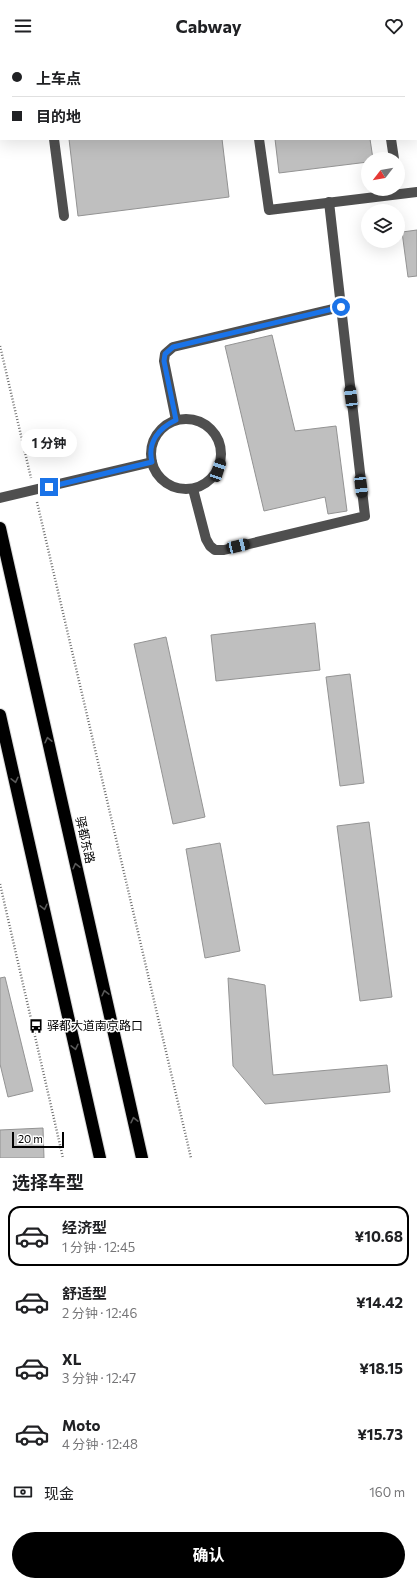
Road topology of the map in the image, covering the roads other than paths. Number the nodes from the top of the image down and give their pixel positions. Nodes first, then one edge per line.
1 (54, 140) edge
2 (259, 140) edge
3 (391, 140) edge
4 (393, 152) edge
5 (405, 192) edge
6 (417, 192) edge
7 (370, 196) edge
8 (329, 202) junction
9 (64, 216) dead end
10 (341, 307) junction
11 (176, 420) junction
12 (152, 462) junction
13 (193, 489) junction
14 (0, 498) edge
15 (0, 528) edge
16 (0, 715) edge
17 (100, 1158) edge
18 (142, 1158) edge

1 - 9 lane
2 - 8 lane
3 - 4 lane
5 - 6 lane
7 - 8 lane
8 - 10 lane
10 - 11 lane
10 - 13 lane
11 - 12 lane
11 - 13 lane
12 - 13 lane
12 - 14 lane
18 -> 15 highway, 驿都东路
16 -> 17 highway

